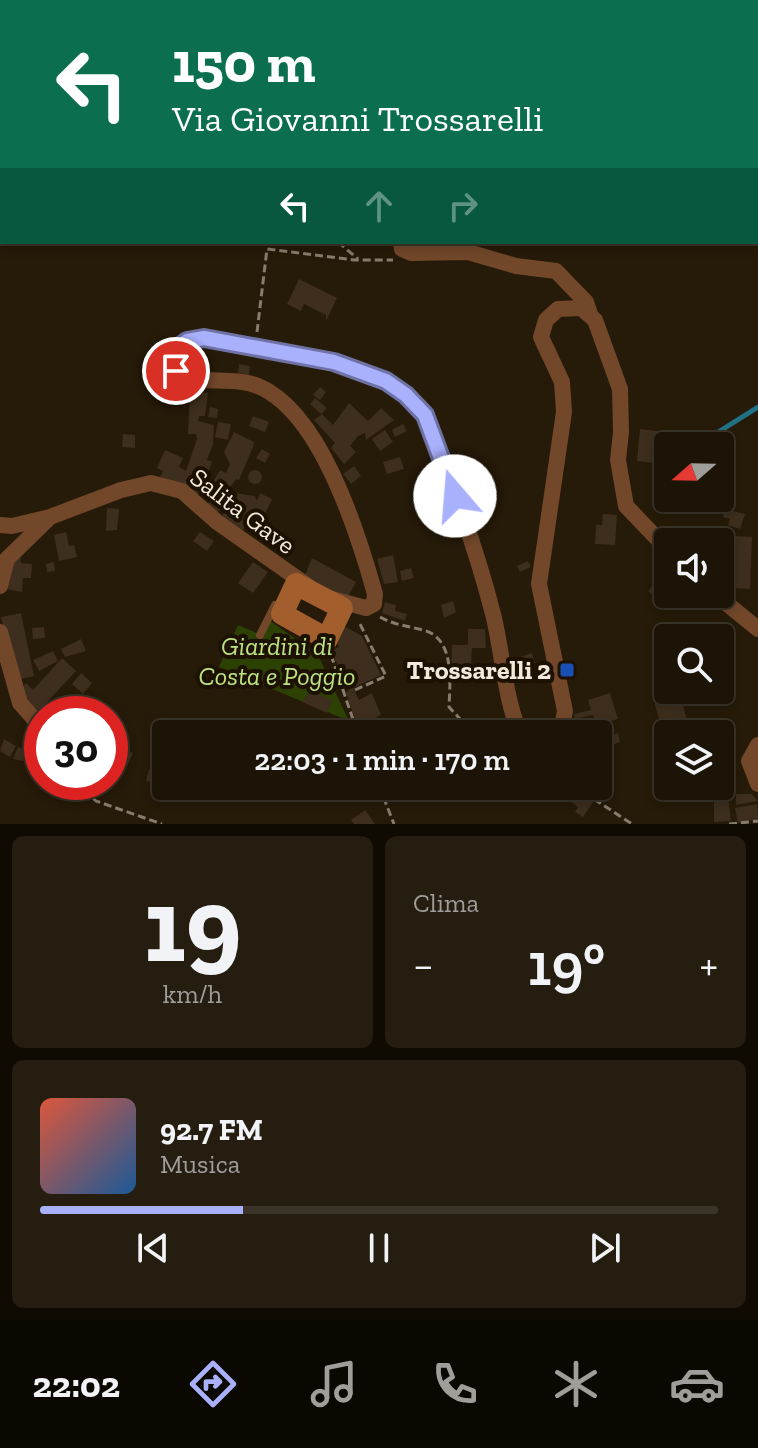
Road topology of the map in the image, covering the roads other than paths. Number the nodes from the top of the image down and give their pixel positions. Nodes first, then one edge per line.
1 (403, 247) edge
2 (590, 314) junction
3 (50, 517) junction
4 (0, 525) edge
5 (654, 535) edge
6 (290, 575) junction
7 (0, 586) edge
8 (346, 607) junction
9 (732, 608) edge
10 (758, 629) edge
11 (0, 632) edge
12 (260, 635) dead end
13 (24, 708) edge
14 (515, 720) edge
15 (563, 720) edge
16 (758, 745) edge
17 (758, 784) edge

1 - 2 street
2 - 5 street
2 - 15 street
3 - 4 street
3 - 6 street, Salita Gave
3 - 7 street, Salita Gave
6 - 8 street, Salita Gave
6 - 12 lane
8 - 8 street
8 - 14 street, Salita Gave
9 - 10 street
11 - 13 street
16 - 17 street

